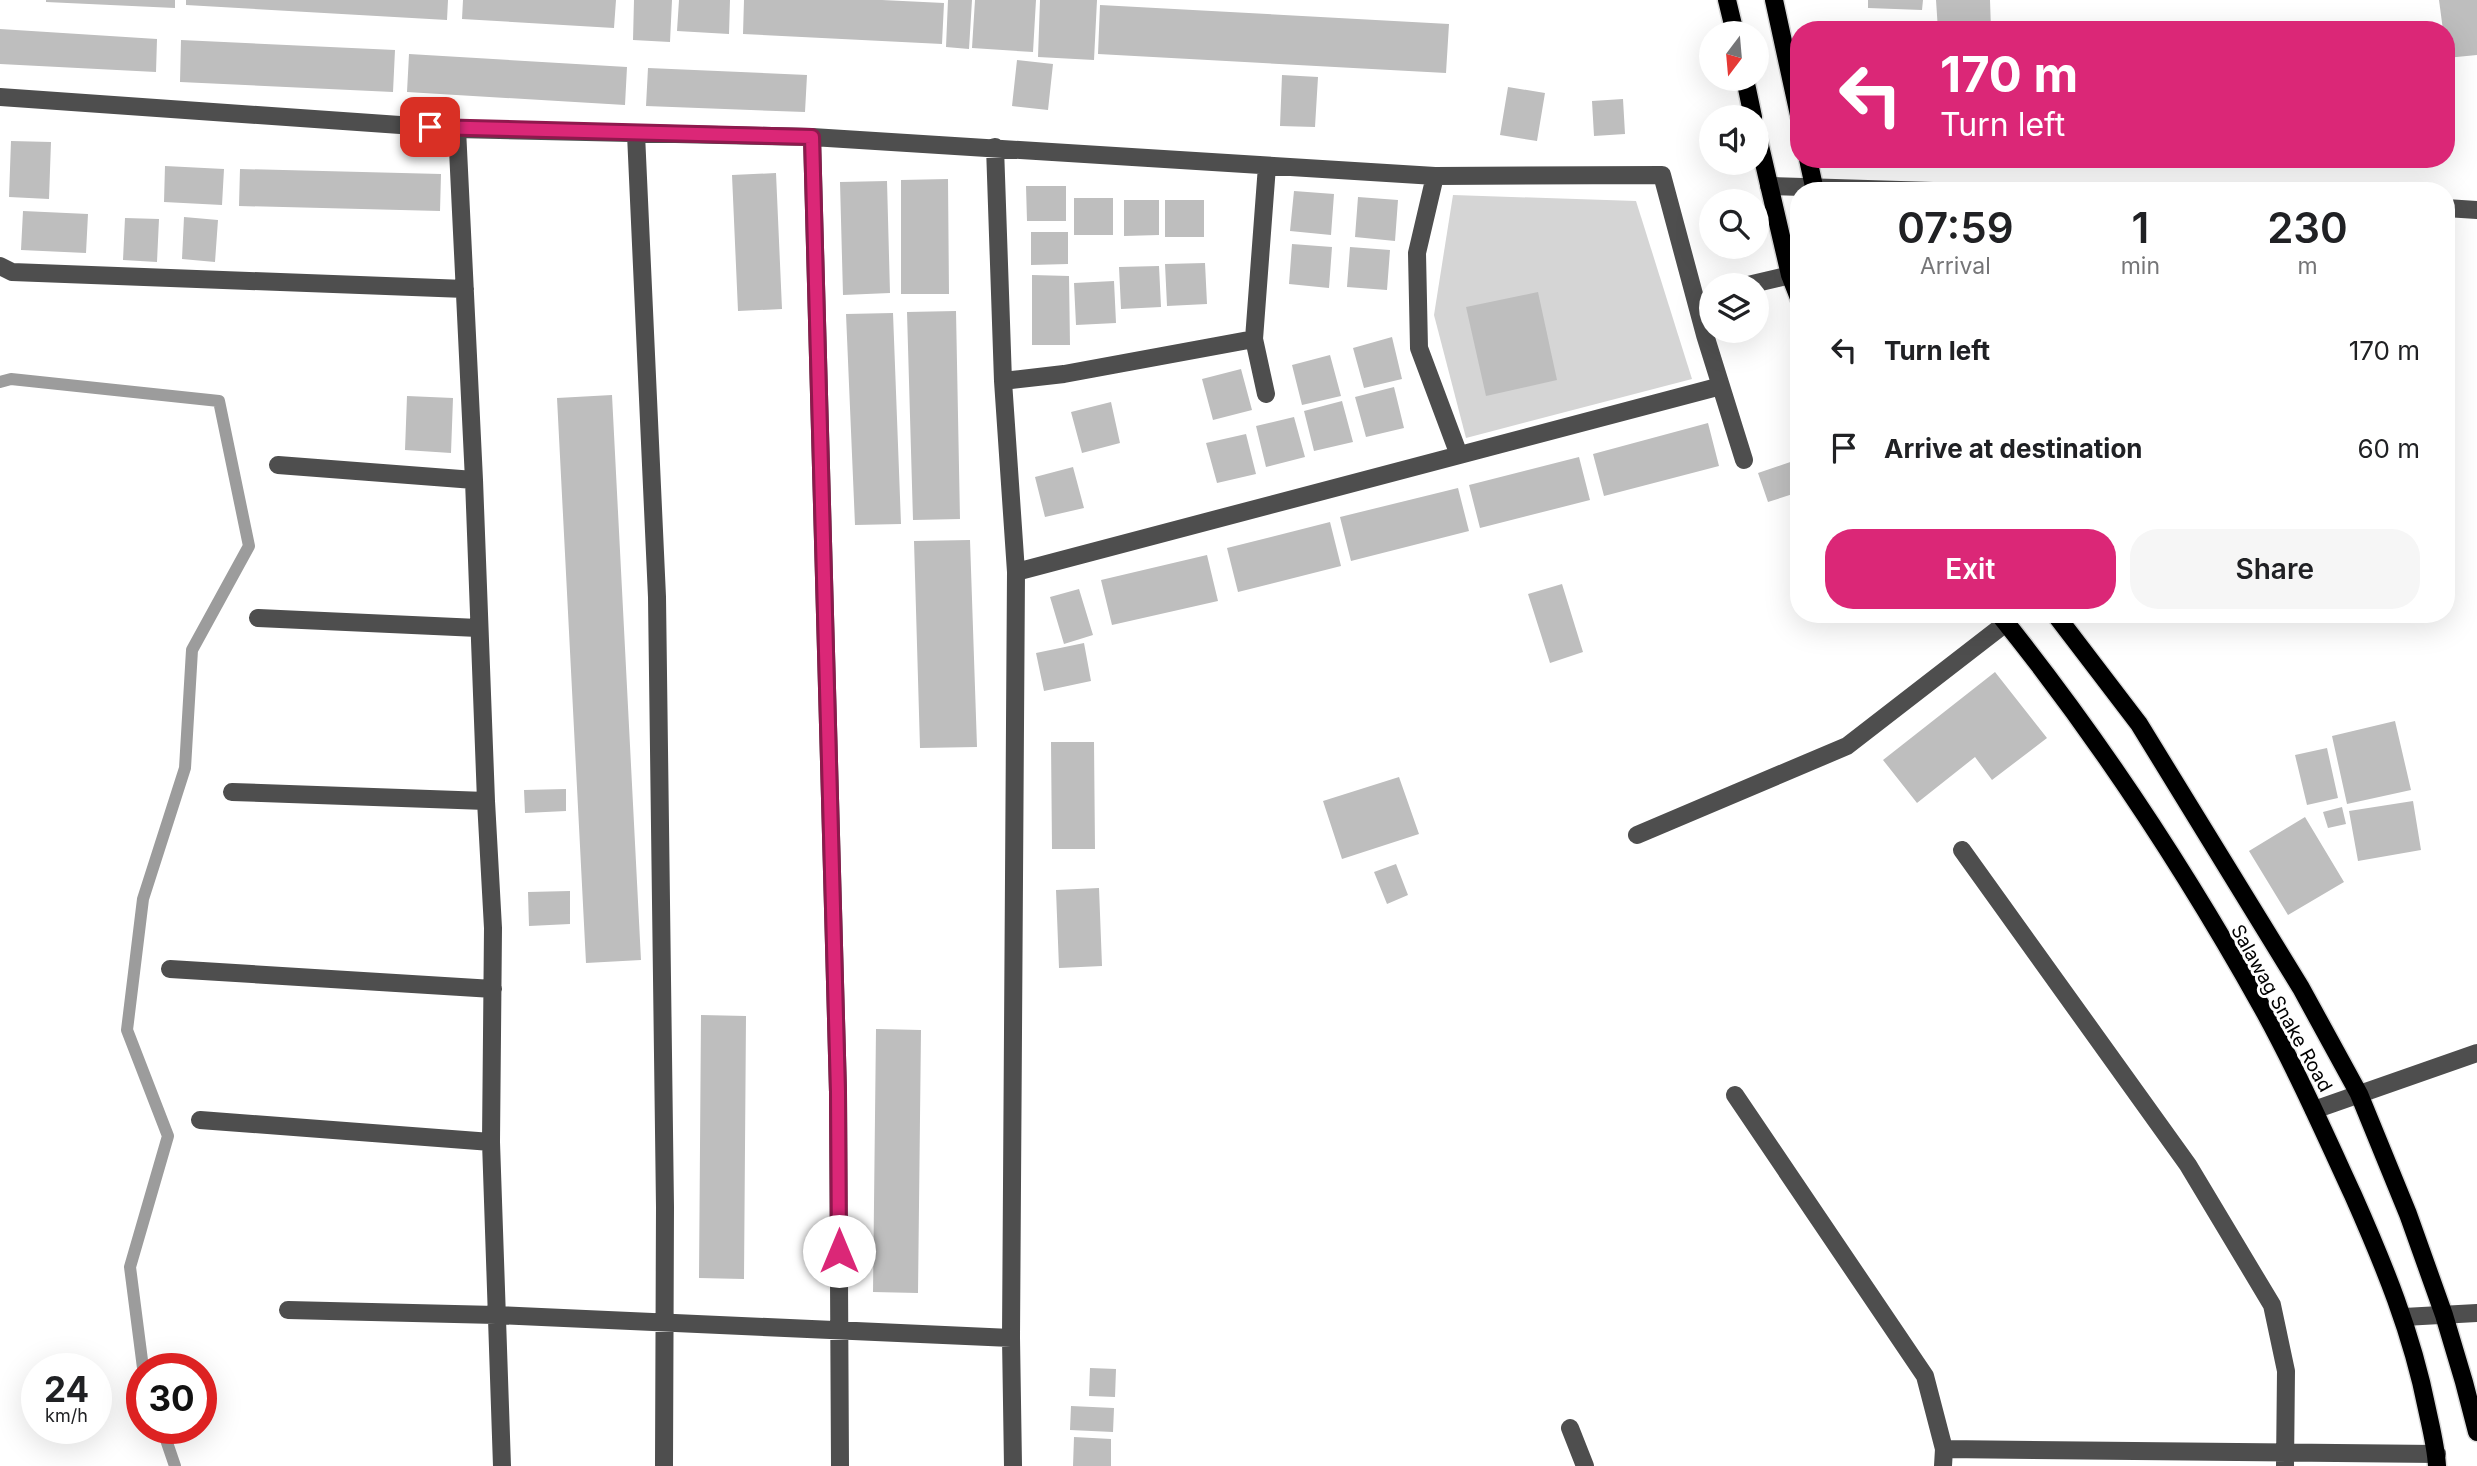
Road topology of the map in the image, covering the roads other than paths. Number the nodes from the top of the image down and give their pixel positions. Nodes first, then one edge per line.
1 (1727, 0) edge
2 (1774, 0) edge
3 (1732, 21) edge
4 (1790, 74) edge
5 (0, 97) edge
6 (457, 129) junction
7 (636, 134) junction
8 (812, 137) junction
9 (995, 147) junction
10 (1267, 166) junction
11 (1766, 175) edge
12 (1435, 176) junction
13 (1769, 186) junction
14 (1790, 187) edge
15 (2455, 208) edge
16 (2477, 209) edge
17 (1790, 257) edge
18 (0, 266) edge
19 (1790, 275) edge
20 (1769, 280) edge
21 (1699, 282) edge
22 (465, 289) junction
23 (1254, 339) junction
24 (1713, 343) edge
25 (1003, 381) junction
26 (1721, 386) junction
27 (1266, 394) dead end
28 (1459, 455) junction
29 (1744, 460) dead end
30 (278, 465) dead end
31 (474, 480) junction
32 (1016, 572) junction
33 (258, 618) dead end
34 (1997, 623) edge
35 (2005, 623) edge
36 (2061, 623) edge
37 (478, 628) junction
38 (232, 792) dead end
39 (486, 801) junction
40 (1637, 835) dead end
41 (1962, 850) dead end
42 (170, 969) dead end
43 (493, 989) junction
44 (2477, 1053) edge
45 (2359, 1094) junction
46 (1735, 1095) dead end
47 (2314, 1110) junction
48 (200, 1121) dead end
49 (491, 1142) junction
50 (288, 1310) dead end
51 (2477, 1313) edge
52 (496, 1315) junction
53 (2444, 1315) junction
54 (2404, 1317) junction
55 (665, 1322) junction
56 (840, 1330) junction
57 (1011, 1338) junction
58 (1570, 1427) dead end
59 (2477, 1432) edge
60 (1944, 1457) edge
61 (2286, 1459) edge
62 (2437, 1460) edge
63 (502, 1466) edge
64 (664, 1466) edge
65 (840, 1466) edge
66 (1013, 1466) edge
67 (1585, 1466) edge

1 - 3 main road
2 - 4 main road
5 - 6 street
6 - 7 street
6 - 22 street
7 - 8 street
7 - 55 street
8 - 9 street
8 - 56 street
9 - 10 street
9 - 25 street
10 - 12 street
10 - 23 street
11 - 13 main road
12 - 21 street
12 - 28 street
13 - 14 street
13 - 17 main road
15 - 16 street
18 - 22 street
19 - 20 street
22 - 31 street
23 - 25 street
23 - 27 street
24 - 26 street
25 - 32 street
26 - 28 street
26 - 29 street
28 - 32 street
30 - 31 street
31 - 37 street
32 - 57 street
33 - 37 street
34 - 40 street
35 - 47 main road, Salawag Snake Road
36 - 45 main road, Salawag Snake Road
37 - 39 street
38 - 39 street
39 - 43 street
41 - 61 street
42 - 43 street
43 - 49 street
44 - 45 street
45 - 47 street
45 - 53 main road, Salawag Snake Road
46 - 60 street
47 - 54 main road, Salawag Snake Road
48 - 49 street
49 - 52 street
50 - 52 street
51 - 53 street
52 - 55 street
52 - 63 street
53 - 54 street
53 - 59 main road, Salawag Snake Road
54 - 62 main road, Salawag Snake Road
55 - 56 street
55 - 64 street
56 - 57 street
56 - 65 street
57 - 66 street
58 - 67 street
60 - 61 street
61 - 62 street

